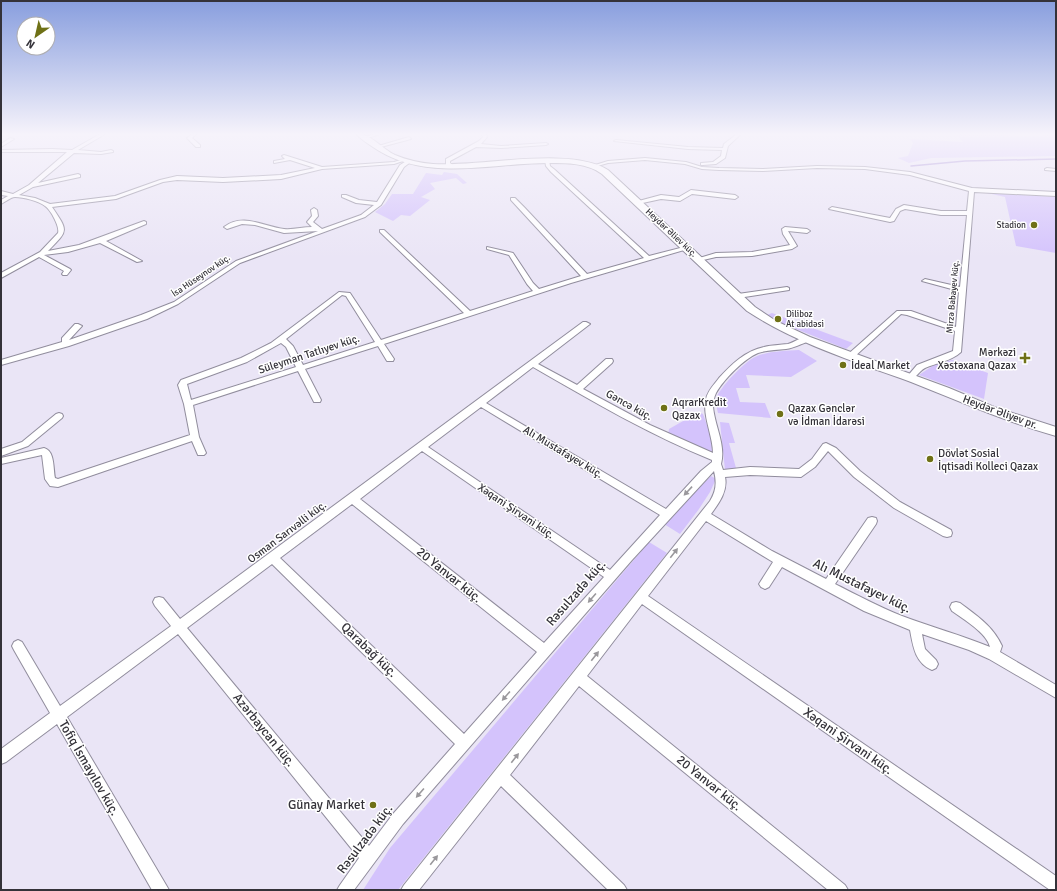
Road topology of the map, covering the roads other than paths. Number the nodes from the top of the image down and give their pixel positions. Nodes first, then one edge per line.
1 (44, 176) edge
2 (78, 176) dead end
3 (287, 176) edge
4 (396, 176) edge
5 (558, 176) edge
6 (609, 176) edge
7 (916, 176) edge
8 (31, 186) junction
9 (972, 190) junction
10 (1, 193) edge
11 (1056, 194) edge
12 (14, 195) junction
13 (344, 196) dead end
14 (735, 197) dead end
15 (513, 199) dead end
16 (1, 202) edge
17 (638, 202) junction
18 (379, 204) junction
19 (50, 206) junction
20 (832, 209) dead end
21 (314, 210) dead end
22 (969, 213) junction
23 (144, 223) dead end
24 (227, 227) dead end
25 (320, 229) junction
26 (382, 231) dead end
27 (808, 231) dead end
28 (100, 240) junction
29 (489, 248) dead end
30 (688, 248) junction
31 (41, 254) junction
32 (648, 258) junction
33 (699, 258) junction
34 (139, 261) dead end
35 (65, 274) dead end
36 (1, 276) edge
37 (586, 277) junction
38 (925, 281) dead end
39 (787, 289) dead end
40 (963, 290) junction
41 (538, 292) junction
42 (738, 296) junction
43 (468, 314) junction
44 (586, 324) dead end
45 (78, 326) dead end
46 (959, 330) junction
47 (806, 339) junction
48 (282, 340) junction
49 (379, 343) junction
50 (66, 344) junction
51 (850, 356) junction
52 (390, 359) dead end
53 (609, 361) dead end
54 (1, 363) edge
55 (533, 364) junction
56 (300, 368) junction
57 (910, 378) junction
58 (578, 389) junction
59 (945, 391) junction
60 (317, 400) dead end
61 (480, 403) junction
62 (188, 404) junction
63 (58, 416) dead end
64 (1056, 428) edge
65 (1056, 432) edge
66 (195, 437) junction
67 (422, 446) junction
68 (1, 453) edge
69 (201, 453) dead end
70 (1, 461) edge
71 (718, 466) junction
72 (352, 498) junction
73 (667, 514) junction
74 (705, 515) junction
75 (872, 521) dead end
76 (947, 533) dead end
77 (273, 558) junction
78 (780, 560) junction
79 (611, 576) junction
80 (765, 584) dead end
81 (828, 585) junction
82 (640, 597) junction
83 (160, 602) dead end
84 (956, 607) dead end
85 (915, 626) junction
86 (179, 627) junction
87 (18, 646) dead end
88 (545, 651) junction
89 (993, 655) junction
90 (932, 664) dead end
91 (578, 677) junction
92 (1056, 692) edge
93 (59, 715) junction
94 (464, 743) junction
95 (1, 757) edge
96 (501, 776) junction
97 (369, 858) junction
98 (1056, 885) edge
99 (161, 890) edge
100 (345, 890) edge
101 (409, 890) edge
102 (618, 890) edge
103 (840, 890) edge

1 - 8 street
2 - 8 street
3 - 19 street
4 - 18 street, İsa Hüseynov küç.
5 - 32 street
6 - 17 main road, Heydər Əliev küç.
7 - 9 street
8 - 12 street
9 - 11 street
9 - 22 street, Mirzə Babayev küç.
10 - 12 street
12 - 16 street
12 - 19 street
13 - 18 street
14 - 17 street
15 - 37 street
17 - 30 main road, Heydər Əliev küç.
18 - 25 street, İsa Hüseynov küç.
19 - 31 street
20 - 22 street
21 - 25 street
22 - 40 street, Mirzə Babayev küç.
23 - 28 street
24 - 25 street
25 - 50 street, İsa Hüseynov küç.
26 - 43 street
27 - 33 street
28 - 31 street
28 - 34 street
29 - 41 street
30 - 32 street, Süleyman Tatlıyev küç.
30 - 33 main road, Heydər Əliev küç.
31 - 35 street
31 - 36 street
32 - 37 street, Süleyman Tatlıyev küç.
33 - 42 main road, Heydər Əliev küç.
37 - 41 street, Süleyman Tatlıyev küç.
38 - 40 street
39 - 42 street
40 - 46 street, Mirzə Babayev küç.
41 - 43 street, Süleyman Tatlıyev küç.
42 - 47 main road, Heydər Əliev küç.
43 - 49 street, Süleyman Tatlıyev küç.
44 - 55 street, Osman Sarıvəlli küç.
45 - 50 street
46 - 51 street
46 - 57 street, Mirzə Babayev küç.
47 - 51 main road, Heydər Əliev küç.
47 - 71 street
48 - 49 street
48 - 56 street
48 - 62 street
49 - 52 street
49 - 56 street, Süleyman Tatlıyev küç.
50 - 54 street, İsa Hüseynov küç.
51 - 57 main road, Heydər Əliev küç.
53 - 58 street
55 - 58 street, Gəncə küç.
55 - 61 street, Osman Sarıvəlli küç.
56 - 60 street
56 - 62 street, Süleyman Tatlıyev küç.
57 - 59 main road, Heydər Əliev küç.
58 - 71 street, Gəncə küç.
59 - 64 main road
59 - 65 main road, Heydər Əliyev pr.
61 - 67 street, Osman Sarıvəlli küç.
61 - 73 street, Alı Mustafayev küç.
62 - 66 street
63 - 68 street
66 - 69 street
66 - 70 street
67 - 72 street, Osman Sarıvəlli küç.
67 - 79 street, Xəqani Şirvani küç.
71 -> 73 street, Rəsulzadə küç.
71 - 74 street
71 - 76 street
72 - 77 street, Osman Sarıvəlli küç.
72 - 88 street, 20 Yanvar küç.
73 - 79 street, Rəsulzadə küç.
74 - 78 street, Alı Mustafayev küç.
82 -> 74 street
75 - 81 street
77 - 86 street, Osman Sarıvəlli küç.
77 - 94 street, Qarabağ küç.
78 - 80 street
78 - 81 street, Alı Mustafayev küç.
79 -> 88 street, Rəsulzadə küç.
81 - 85 street, Alı Mustafayev küç.
91 -> 82 street
82 - 98 street, Xəqani Şirvani küç.
83 - 86 street, Azərbaycan küç.
84 - 89 street
85 - 89 street, Alı Mustafayev küç.
85 - 90 street
86 - 93 street, Osman Sarıvəlli küç.
86 - 97 street, Azərbaycan küç.
87 - 93 street, Tofiq İsmayılov küç.
88 -> 94 street, Rəsulzadə küç.
89 - 92 street, Alı Mustafayev küç.
96 -> 91 street
91 - 103 street, 20 Yanvar küç.
93 - 95 street, Osman Sarıvəlli küç.
93 - 99 street, Tofiq İsmayılov küç.
94 -> 97 street, Rəsulzadə küç.
101 -> 96 street
96 - 102 street
97 - 100 street, Rəsulzadə küç.

